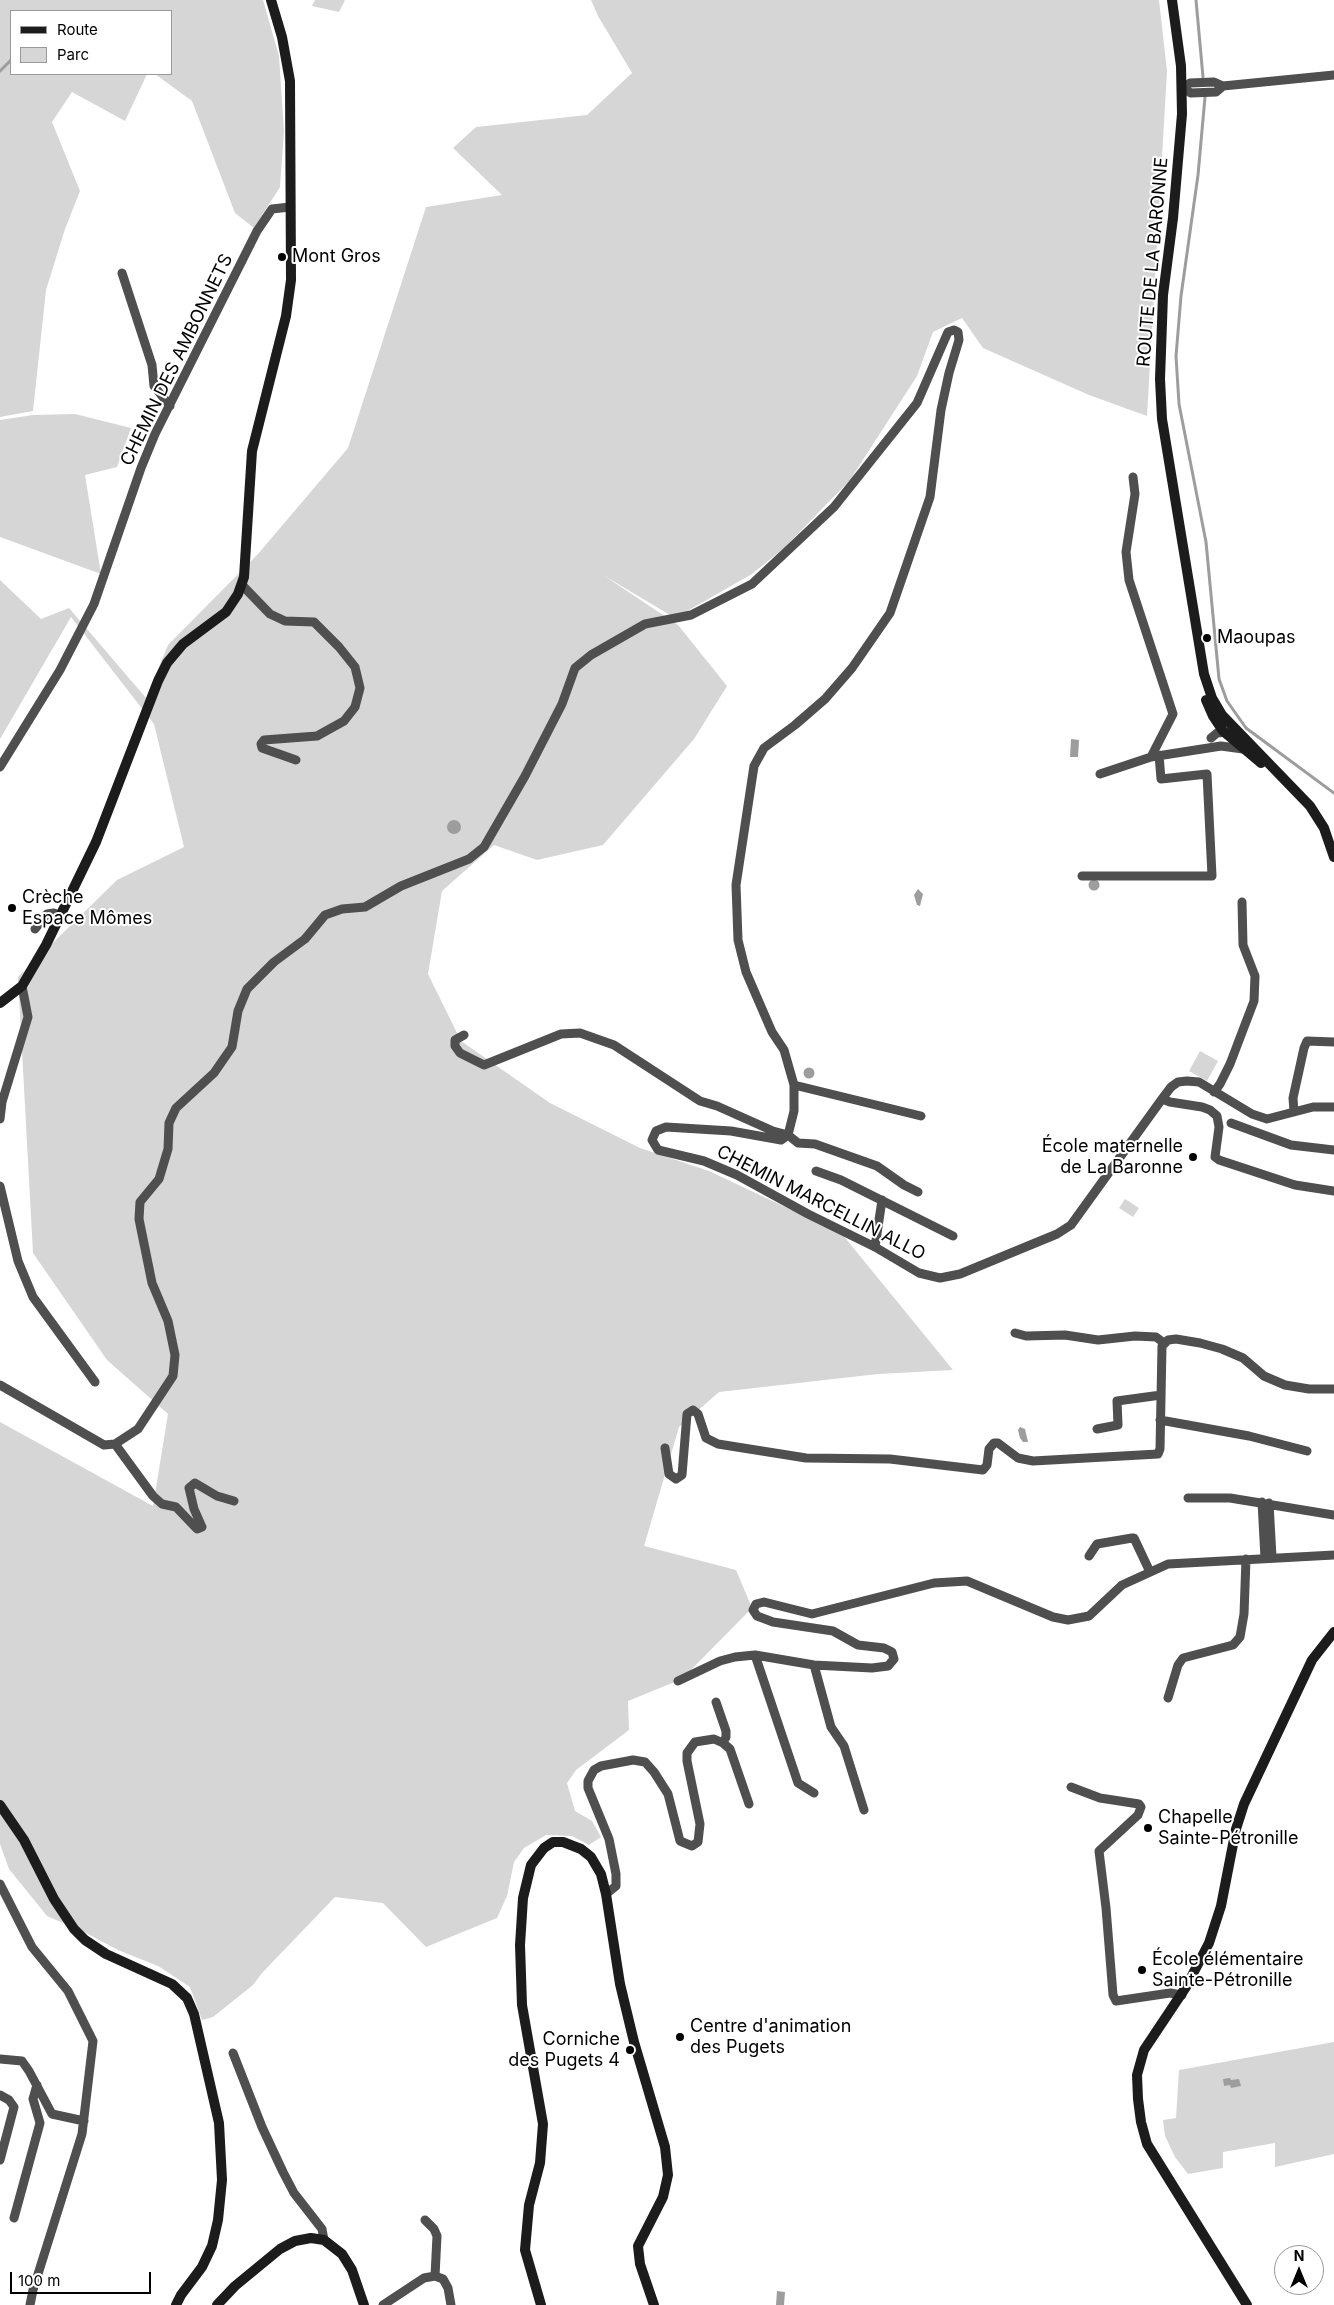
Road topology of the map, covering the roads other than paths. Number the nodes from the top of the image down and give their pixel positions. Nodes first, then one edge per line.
1 (270, 0) edge
2 (1172, 0) edge
3 (1334, 75) edge
4 (1182, 88) junction
5 (290, 206) junction
6 (122, 274) dead end
7 (170, 406) junction
8 (1133, 476) dead end
9 (242, 586) junction
10 (1204, 674) junction
11 (1213, 716) junction
12 (1226, 719) junction
13 (1226, 732) junction
14 (1211, 738) junction
15 (1221, 746) junction
16 (1248, 748) junction
17 (1198, 749) junction
18 (1155, 756) junction
19 (296, 760) dead end
20 (0, 767) edge
21 (1100, 774) dead end
22 (1334, 857) edge
23 (1082, 876) dead end
24 (1242, 902) dead end
25 (60, 916) junction
26 (35, 929) dead end
27 (22, 986) junction
28 (0, 1003) edge
29 (464, 1035) dead end
30 (1334, 1042) edge
31 (794, 1085) junction
32 (1214, 1092) junction
33 (1162, 1099) junction
34 (1334, 1108) edge
35 (1294, 1112) junction
36 (921, 1116) dead end
37 (0, 1119) edge
38 (1231, 1123) dead end
39 (788, 1135) junction
40 (1334, 1150) edge
41 (816, 1171) dead end
42 (0, 1186) edge
43 (1334, 1190) edge
44 (918, 1192) dead end
45 (882, 1200) junction
46 (953, 1236) dead end
47 (875, 1247) junction
48 (1015, 1334) dead end
49 (1164, 1343) junction
50 (95, 1382) dead end
51 (0, 1385) edge
52 (1334, 1389) edge
53 (1161, 1395) junction
54 (1160, 1420) junction
55 (1097, 1428) dead end
56 (115, 1444) junction
57 (665, 1448) dead end
58 (1308, 1451) dead end
59 (1188, 1498) dead end
60 (234, 1501) dead end
61 (1265, 1503) junction
62 (1334, 1515) edge
63 (1334, 1555) edge
64 (1089, 1556) dead end
65 (1268, 1558) junction
66 (1246, 1559) junction
67 (1150, 1572) junction
68 (1334, 1632) edge
69 (755, 1655) junction
70 (814, 1665) junction
71 (678, 1682) dead end
72 (1168, 1698) dead end
73 (716, 1702) dead end
74 (723, 1743) junction
75 (1071, 1786) dead end
76 (814, 1793) dead end
77 (749, 1804) dead end
78 (0, 1805) edge
79 (864, 1810) dead end
80 (0, 1884) edge
81 (606, 1894) junction
82 (1182, 1995) junction
83 (233, 2053) dead end
84 (0, 2059) edge
85 (36, 2085) junction
86 (0, 2095) edge
87 (84, 2121) junction
88 (0, 2160) edge
89 (14, 2218) dead end
90 (425, 2220) dead end
91 (327, 2242) junction
92 (435, 2276) junction
93 (399, 2301) edge
94 (30, 2305) edge
95 (176, 2305) edge
96 (216, 2305) edge
97 (364, 2305) edge
98 (383, 2305) edge
99 (451, 2305) edge
100 (541, 2305) edge
101 (654, 2305) edge
102 (1247, 2305) edge

1 - 5 main road
2 - 4 main road, ROUTE DE LA BARONNE
3 - 4 street
4 - 10 main road, ROUTE DE LA BARONNE
5 - 7 street, CHEMIN DES AMBONNETS
5 - 9 main road
6 - 7 street
7 - 20 street, CHEMIN DES AMBONNETS
8 - 18 street
9 - 19 street
9 - 25 main road
10 - 11 main road, ROUTE DE LA BARONNE
10 - 12 main road, ROUTE DE LA BARONNE
11 - 13 main road, ROUTE DE LA BARONNE
11 - 14 street
12 - 13 street
12 - 16 main road, ROUTE DE LA BARONNE
13 - 14 street
13 - 15 street
13 - 16 main road, ROUTE DE LA BARONNE
14 - 17 street
15 - 16 street
15 - 17 street
16 - 22 main road, ROUTE DE LA BARONNE
17 - 18 street
18 - 21 street
18 - 23 street
24 - 32 street
25 - 26 street
25 - 27 main road
27 - 28 main road
27 - 37 street
29 - 39 street
30 - 35 street
31 - 36 street
31 - 39 street
31 - 56 street
32 - 33 street, CHEMIN MARCELLIN ALLO
32 - 35 street, CHEMIN MARCELLIN ALLO
33 - 43 street
33 - 47 street, CHEMIN MARCELLIN ALLO
34 - 35 street, CHEMIN MARCELLIN ALLO
38 - 40 street
39 - 44 street
39 - 47 street, CHEMIN MARCELLIN ALLO
41 - 45 street
42 - 50 street
45 - 46 street
45 - 47 street
48 - 49 street
49 - 52 street
49 - 53 street
51 - 56 street
53 - 54 street
53 - 55 street
54 - 57 street
54 - 58 street
56 - 60 street
59 - 61 street
61 - 62 street
61 - 65 street
63 - 65 street
64 - 67 street
65 - 66 street
66 - 67 street
66 - 72 street
67 - 70 street
68 - 82 main road
69 - 70 street
69 - 71 street
69 - 76 street
70 - 79 street
73 - 74 street
74 - 77 street
74 - 81 street
75 - 82 street
78 - 95 main road
80 - 87 street
81 - 100 main road
81 - 101 main road
82 - 102 main road
83 - 91 street
84 - 85 street
85 - 87 street
85 - 89 street
86 - 88 street
87 - 94 street
90 - 92 street
91 - 96 main road
91 - 97 main road
92 - 93 street
92 - 99 street
93 - 98 street

